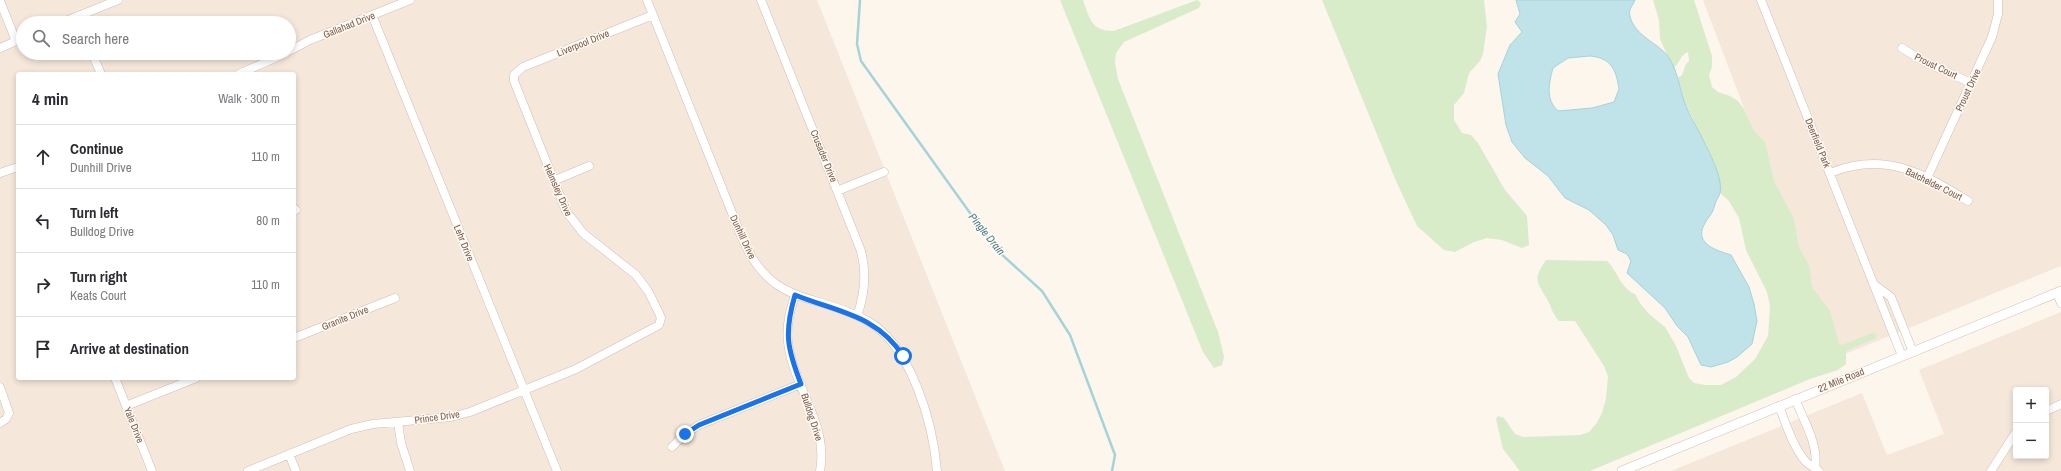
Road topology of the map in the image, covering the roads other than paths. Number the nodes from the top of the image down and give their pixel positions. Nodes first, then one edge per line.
1 (118, 0) edge
2 (410, 0) edge
3 (647, 0) edge
4 (761, 0) edge
5 (1761, 0) edge
6 (1998, 0) edge
7 (0, 1) edge
8 (653, 15) junction
9 (86, 16) edge
10 (372, 16) junction
11 (16, 32) edge
12 (16, 42) edge
13 (296, 47) edge
14 (0, 48) edge
15 (1902, 48) dead end
16 (95, 60) edge
17 (271, 60) edge
18 (100, 72) edge
19 (246, 72) edge
20 (514, 75) joint
21 (1971, 83) junction
22 (589, 166) dead end
23 (16, 168) edge
24 (884, 172) dead end
25 (0, 173) edge
26 (1830, 173) junction
27 (1927, 178) junction
28 (553, 181) junction
29 (837, 191) junction
30 (1968, 201) dead end
31 (1876, 286) junction
32 (2059, 292) edge
33 (795, 295) junction
34 (395, 298) dead end
35 (2061, 303) edge
36 (857, 316) junction
37 (661, 322) joint
38 (296, 337) edge
39 (1913, 352) junction
40 (1902, 356) junction
41 (116, 380) edge
42 (191, 380) edge
43 (801, 384) junction
44 (0, 387) edge
45 (524, 390) junction
46 (1795, 399) junction
47 (2061, 404) edge
48 (126, 406) junction
49 (1779, 406) junction
50 (2049, 410) edge
51 (398, 422) junction
52 (0, 423) edge
53 (2013, 437) edge
54 (1812, 442) junction
55 (672, 447) dead end
56 (1798, 448) junction
57 (289, 454) junction
58 (1817, 469) edge
59 (152, 471) edge
60 (248, 471) edge
61 (296, 471) edge
62 (410, 471) edge
63 (557, 471) edge
64 (820, 471) edge
65 (937, 471) edge
66 (1622, 471) edge
67 (1991, 471) edge

1 - 9 street
2 - 10 street, Gallahad Drive
3 - 8 street, Dunhill Drive
4 - 29 street, Crusader Drive
5 - 26 street, Deerfield Park
6 - 21 street, Proust Drive
7 - 11 street
8 - 20 street, Liverpool Drive
8 - 33 street, Dunhill Drive
10 - 13 street, Gallahad Drive
10 - 45 street, Lehr Drive
12 - 14 street
15 - 21 street, Proust Court
16 - 18 street
17 - 19 street
20 - 28 street, Helmsley Drive
21 - 27 street, Proust Drive
22 - 28 street
23 - 25 street
24 - 29 street
26 - 27 street, Batchelder Court
26 - 31 street, Deerfield Park
27 - 30 street, Batchelder Court
28 - 37 street, Helmsley Drive
29 - 36 street, Crusader Drive
31 - 39 street
31 - 40 street, Deerfield Park
32 - 35 street
32 - 39 street, 22 Mile Road
33 - 36 street, Dunhill Drive
33 - 43 street, Bulldog Drive
34 - 38 street, Granite Drive
36 - 65 street, Dunhill Drive
37 - 45 street, Prince Drive
39 - 40 street, 22 Mile Road
40 - 46 street, 22 Mile Road
41 - 48 street, Yale Drive
42 - 48 street
43 - 55 street
43 - 64 street, Bulldog Drive
44 - 52 street
45 - 51 street, Prince Drive
45 - 63 street, Lehr Drive
46 - 49 street, 22 Mile Road
46 - 54 street
47 - 50 street
48 - 59 street, Yale Drive
49 - 56 street
49 - 66 street, 22 Mile Road
51 - 57 street, Prince Drive
51 - 62 street
53 - 67 street
54 - 56 street
54 - 58 street
56 - 58 street
57 - 60 street, Prince Drive
57 - 61 street

